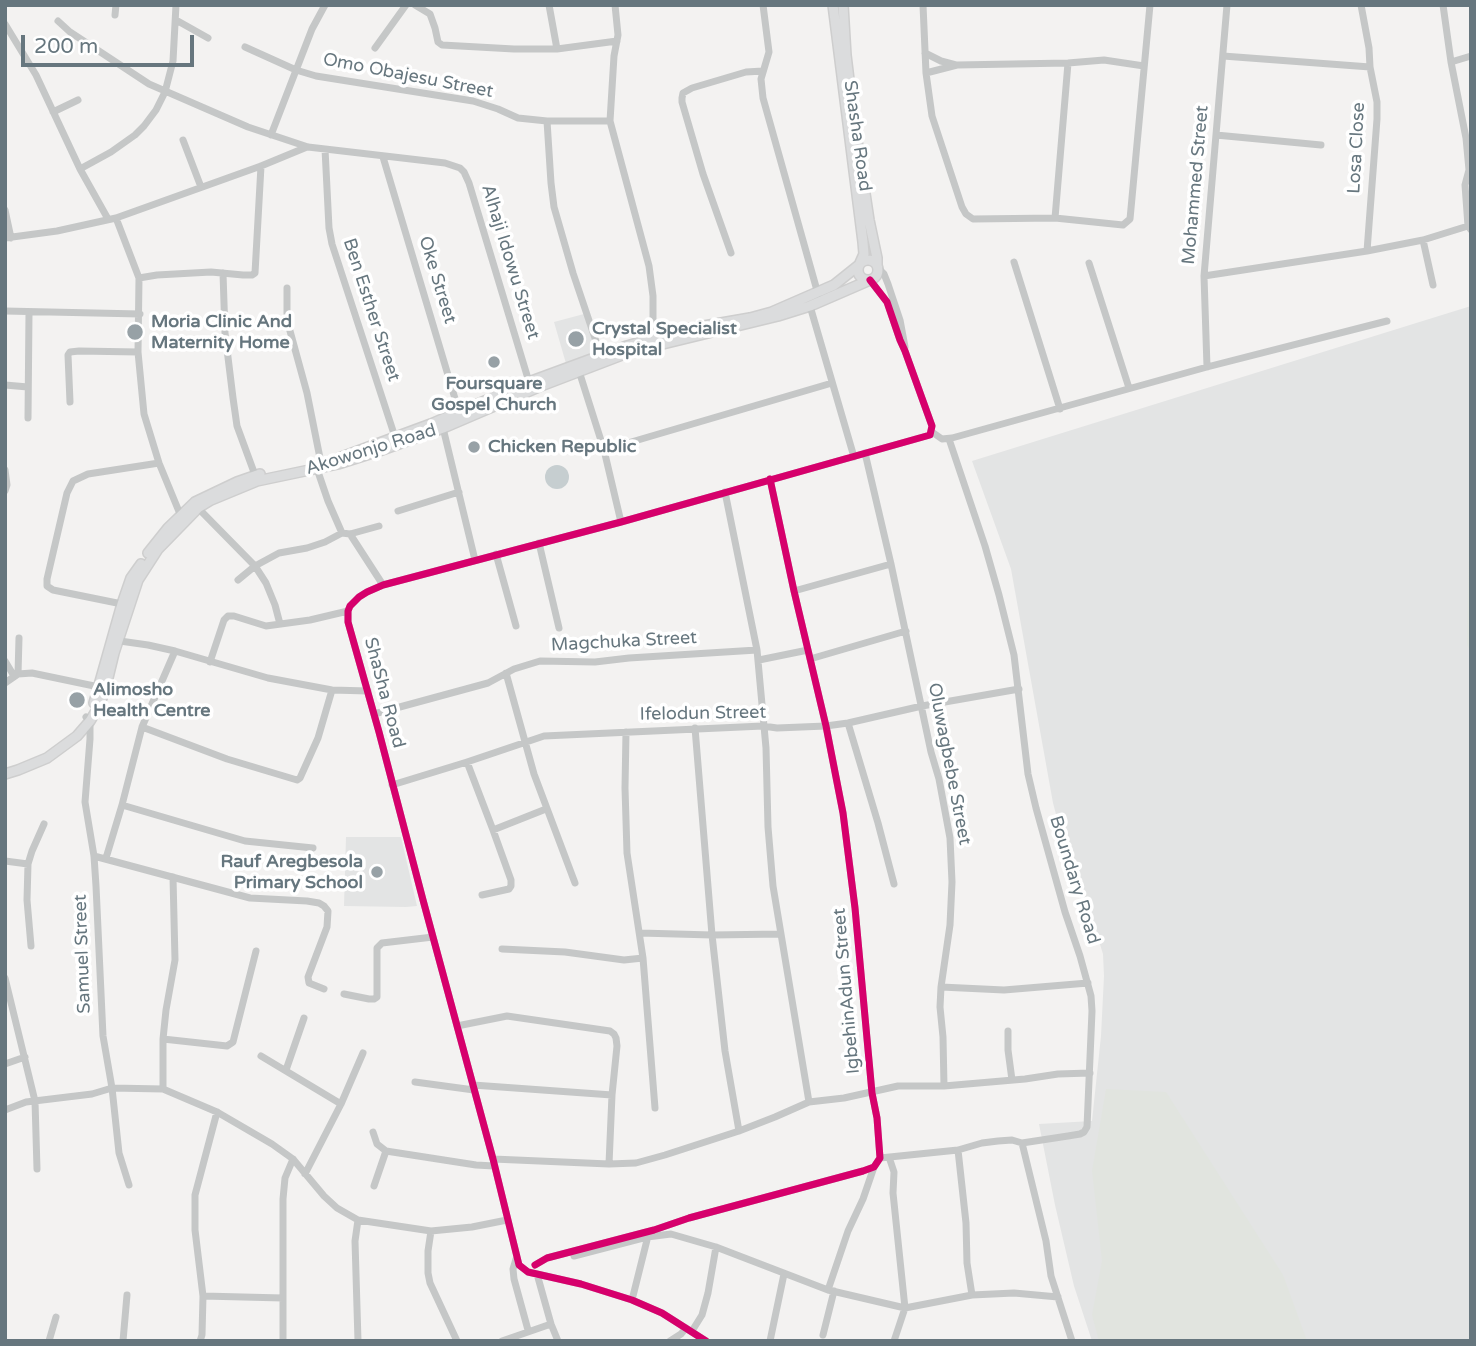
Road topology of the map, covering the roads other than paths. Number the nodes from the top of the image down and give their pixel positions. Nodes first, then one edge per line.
1 (116, 5) edge
2 (176, 5) edge
3 (325, 5) edge
4 (406, 5) edge
5 (415, 5) edge
6 (549, 5) edge
7 (615, 5) edge
8 (764, 5) edge
9 (833, 5) edge
10 (843, 5) edge
11 (923, 5) edge
12 (1150, 5) edge
13 (1227, 5) edge
14 (1361, 5) edge
15 (1443, 5) edge
16 (115, 15) dead end
17 (176, 20) junction
18 (58, 21) dead end
19 (5, 24) edge
20 (208, 38) dead end
21 (617, 41) junction
22 (245, 47) dead end
23 (375, 48) dead end
24 (557, 48) junction
25 (925, 53) junction
26 (1223, 56) junction
27 (1471, 56) edge
28 (1068, 62) junction
29 (1451, 62) junction
30 (957, 65) junction
31 (1144, 66) junction
32 (1370, 68) junction
33 (296, 70) junction
34 (763, 71) junction
35 (926, 73) junction
36 (165, 92) junction
37 (78, 100) dead end
38 (53, 112) junction
39 (547, 121) junction
40 (610, 121) junction
41 (271, 135) junction
42 (1216, 135) junction
43 (183, 140) dead end
44 (1321, 145) dead end
45 (308, 147) junction
46 (325, 149) junction
47 (383, 157) junction
48 (261, 166) junction
49 (80, 169) junction
50 (1470, 170) edge
51 (201, 187) junction
52 (5, 210) edge
53 (112, 218) junction
54 (1055, 218) junction
55 (1470, 228) edge
56 (8, 238) edge
57 (1423, 240) junction
58 (1367, 251) junction
59 (731, 253) dead end
60 (1014, 262) dead end
61 (1089, 263) dead end
62 (860, 264) junction
63 (878, 267) junction
64 (223, 273) junction
65 (1204, 276) junction
66 (139, 278) junction
67 (870, 280) junction
68 (1433, 285) dead end
69 (287, 288) dead end
70 (818, 293) junction
71 (810, 306) junction
72 (5, 312) edge
73 (29, 313) junction
74 (140, 314) junction
75 (1387, 321) dead end
76 (660, 339) junction
77 (905, 351) junction
78 (138, 352) junction
79 (601, 356) junction
80 (1207, 367) junction
81 (579, 371) junction
82 (529, 382) junction
83 (832, 383) junction
84 (5, 385) edge
85 (28, 387) junction
86 (1129, 388) junction
87 (70, 402) dead end
88 (1060, 409) junction
89 (466, 412) junction
90 (29, 418) dead end
91 (443, 428) junction
92 (932, 432) junction
93 (395, 437) junction
94 (948, 439) junction
95 (604, 450) junction
96 (865, 453) junction
97 (854, 457) junction
98 (159, 463) junction
99 (319, 466) junction
100 (5, 470) edge
101 (255, 475) junction
102 (770, 479) junction
103 (5, 491) edge
104 (459, 492) junction
105 (725, 492) junction
106 (198, 508) junction
107 (398, 510) dead end
108 (180, 514) junction
109 (621, 522) junction
110 (379, 526) dead end
111 (346, 534) junction
112 (539, 543) junction
113 (496, 554) junction
114 (475, 560) junction
115 (891, 564) junction
116 (255, 566) junction
117 (238, 580) dead end
118 (383, 585) junction
119 (794, 591) junction
120 (122, 604) junction
121 (348, 611) junction
122 (280, 624) junction
123 (516, 626) dead end
124 (559, 628) dead end
125 (906, 631) junction
126 (19, 638) dead end
127 (116, 640) junction
128 (757, 650) junction
129 (808, 650) junction
130 (175, 651) junction
131 (810, 659) junction
132 (759, 660) junction
133 (5, 661) edge
134 (210, 662) junction
135 (506, 673) junction
136 (16, 675) junction
137 (5, 683) edge
138 (99, 687) junction
139 (332, 690) junction
140 (1019, 690) junction
141 (368, 691) junction
142 (922, 706) junction
143 (374, 714) junction
144 (88, 719) junction
145 (848, 723) junction
146 (763, 726) junction
147 (826, 726) junction
148 (142, 727) junction
149 (695, 728) junction
150 (626, 732) junction
151 (525, 742) junction
152 (467, 762) junction
153 (5, 768) edge
154 (5, 774) edge
155 (392, 785) junction
156 (122, 805) junction
157 (547, 809) junction
158 (44, 824) dead end
159 (493, 830) junction
160 (313, 848) dead end
161 (94, 856) junction
162 (106, 858) junction
163 (5, 861) edge
164 (28, 864) junction
165 (173, 877) junction
166 (575, 883) dead end
167 (894, 884) dead end
168 (482, 895) dead end
169 (639, 933) junction
170 (780, 934) junction
171 (712, 935) junction
172 (433, 937) junction
173 (31, 946) dead end
174 (502, 948) dead end
175 (256, 951) dead end
176 (643, 958) junction
177 (5, 978) edge
178 (1088, 983) junction
179 (941, 987) junction
180 (324, 989) dead end
181 (7, 993) edge
182 (344, 994) dead end
183 (304, 1018) dead end
184 (457, 1026) junction
185 (1008, 1031) dead end
186 (163, 1040) junction
187 (363, 1054) dead end
188 (261, 1056) dead end
189 (25, 1057) junction
190 (5, 1064) edge
191 (286, 1070) junction
192 (1090, 1073) junction
193 (1012, 1080) junction
194 (415, 1082) dead end
195 (944, 1086) junction
196 (473, 1087) junction
197 (111, 1088) junction
198 (163, 1089) junction
199 (872, 1093) junction
200 (612, 1095) junction
201 (35, 1101) junction
202 (809, 1102) junction
203 (341, 1104) junction
204 (655, 1108) dead end
205 (5, 1110) edge
206 (217, 1111) junction
207 (738, 1131) junction
208 (373, 1132) dead end
209 (1022, 1143) junction
210 (958, 1150) junction
211 (386, 1151) junction
212 (889, 1157) junction
213 (880, 1158) junction
214 (293, 1159) junction
215 (494, 1162) junction
216 (609, 1164) junction
217 (874, 1167) junction
218 (37, 1169) dead end
219 (306, 1174) junction
220 (129, 1185) dead end
221 (374, 1186) dead end
222 (358, 1220) junction
223 (507, 1220) junction
224 (654, 1230) junction
225 (431, 1231) junction
226 (647, 1237) junction
227 (716, 1247) junction
228 (582, 1252) junction
229 (517, 1255) junction
230 (535, 1265) junction
231 (522, 1269) junction
232 (537, 1274) junction
233 (784, 1274) junction
234 (831, 1291) junction
235 (127, 1295) dead end
236 (972, 1295) junction
237 (203, 1296) junction
238 (1058, 1297) junction
239 (283, 1298) junction
240 (632, 1300) junction
241 (905, 1308) junction
242 (56, 1317) dead end
243 (551, 1324) junction
244 (689, 1329) junction
245 (528, 1331) junction
246 (823, 1335) dead end
247 (50, 1341) edge
248 (123, 1341) edge
249 (200, 1341) edge
250 (283, 1341) edge
251 (358, 1341) edge
252 (457, 1341) edge
253 (502, 1341) edge
254 (558, 1341) edge
255 (670, 1341) edge
256 (706, 1341) edge
257 (770, 1341) edge
258 (894, 1341) edge
259 (1072, 1341) edge

1 - 16 street
2 - 17 street
3 - 33 street
4 - 23 street
5 - 24 street
6 - 24 street
7 - 21 street
8 - 34 street
9 - 62 main road, Shasha Road
10 - 63 main road, Shasha Road
11 - 25 street
12 - 31 street
13 - 26 street, Mohammed Street
14 - 32 street, Losa Close
15 - 29 street
17 - 20 street
17 - 36 street
18 - 36 street, Alhaji Idowu Street
19 - 38 street
21 - 24 street
21 - 40 street
22 - 33 street, Omo Obajesu Street
25 - 30 street
25 - 35 street
26 - 32 street
26 - 42 street, Mohammed Street
27 - 29 street
28 - 30 street
28 - 31 street
28 - 54 street
29 - 50 street
30 - 35 street
31 - 54 street
32 - 58 street, Losa Close
33 - 39 street, Omo Obajesu Street
33 - 41 street
34 - 59 street
34 - 70 street
35 - 54 street
36 - 41 street, Alhaji Idowu Street
36 - 49 street
37 - 38 street
38 - 49 street
39 - 40 street, Omo Obajesu Street
39 - 79 street
40 - 76 street
41 - 45 street, Alhaji Idowu Street
42 - 44 street
42 - 65 street, Mohammed Street
43 - 51 street
45 - 46 street, Alhaji Idowu Street
45 - 48 street
46 - 47 street, Alhaji Idowu Street
46 - 93 street, Ben Esther Street
47 - 82 street, Alhaji Idowu Street
47 - 89 street, Oke Street
48 - 51 street
48 - 64 street
49 - 53 street
50 - 55 street
51 - 53 street
52 - 56 street
53 - 56 street
53 - 66 street
55 - 57 street
57 - 58 street
57 - 68 street
58 - 65 street
60 - 88 street
61 - 86 street
62 - 63 main road
62 - 67 main road
62 - 70 main road, Akowonjo Road
63 - 67 main road
63 - 77 street
64 - 66 street
64 - 101 street
65 - 80 street, Mohammed Street
66 - 74 street
67 - 71 main road, Akowonjo Road
67 - 77 street
69 - 99 street
70 - 76 main road, Akowonjo Road
71 - 76 main road, Akowonjo Road
71 - 83 street
72 - 73 street
73 - 74 street
73 - 85 street
74 - 78 street
75 - 80 street
76 - 79 main road, Akowonjo Road
76 - 81 main road, Akowonjo Road
77 - 92 street
78 - 87 street
78 - 98 street
79 - 82 main road, Akowonjo Road
80 - 86 street
81 - 89 main road, Akowonjo Road
81 - 95 street
82 - 89 main road, Akowonjo Road
83 - 95 street
83 - 97 street
84 - 85 street
85 - 90 street
86 - 88 street
88 - 94 street
89 - 91 main road, Akowonjo Road
89 - 93 main road, Akowonjo Road
91 - 99 main road, Akowonjo Road
91 - 104 street
92 - 94 street
92 - 96 street
93 - 99 main road, Akowonjo Road
94 - 140 street, Boundary Road
95 - 109 street
96 - 97 street
96 - 115 street, Oluwagbebe Street
97 - 102 street
98 - 108 street
98 - 120 street
99 - 101 main road, Akowonjo Road
99 - 106 main road, Akowonjo Road
99 - 111 street
100 - 103 street
101 - 108 main road, Akowonjo Road
102 - 105 street
102 - 119 street, IgbehinAdun Street
104 - 107 street
104 - 114 street
105 - 109 street
105 - 128 street
106 - 116 street
106 - 127 main road, Akowonjo Road
108 - 120 main road, Akowonjo Road
109 - 112 street
110 - 111 street
111 - 116 street
111 - 118 street
112 - 113 street
112 - 124 street
113 - 114 street
113 - 123 street
114 - 118 street
115 - 119 street
115 - 125 street, Oluwagbebe Street
116 - 117 street
116 - 122 street
118 - 121 street
119 - 129 street, IgbehinAdun Street
120 - 127 main road, Akowonjo Road
121 - 122 street
121 - 141 street, ShaSha Road
122 - 134 street
125 - 131 street
125 - 142 street, Oluwagbebe Street
126 - 136 street
127 - 130 street
127 - 138 main road, Akowonjo Road
127 - 144 main road, Akowonjo Road
128 - 132 street
128 - 135 street, Magchuka Street
129 - 131 street, IgbehinAdun Street
129 - 132 street
130 - 134 street
130 - 148 street
131 - 147 street, IgbehinAdun Street
132 - 146 street
133 - 136 street
134 - 139 street
135 - 143 street, Magchuka Street
135 - 151 street
136 - 137 street
136 - 138 street
138 - 144 main road, Akowonjo Road
139 - 141 street
139 - 148 street
140 - 142 street, Ifelodun Street
140 - 178 street, Boundary Road
141 - 143 street, ShaSha Road
142 - 145 street, Ifelodun Street
142 - 179 street, Oluwagbebe Street
143 - 155 street, ShaSha Road
144 - 153 main road, Akowonjo Road
144 - 154 main road, Akowonjo Road
144 - 161 street, Samuel Street
145 - 147 street, Ifelodun Street
145 - 167 street
146 - 147 street, Ifelodun Street
146 - 149 street, Ifelodun Street
146 - 170 street
147 - 199 street, IgbehinAdun Street
148 - 156 street
149 - 150 street, Ifelodun Street
149 - 171 street
150 - 151 street, Ifelodun Street
150 - 169 street
151 - 152 street, Ifelodun Street
151 - 157 street
152 - 155 street, Ifelodun Street
152 - 159 street
155 - 172 street, ShaSha Road
156 - 160 street
156 - 162 street
157 - 159 street
157 - 166 street
158 - 164 street
159 - 168 street
161 - 162 street
161 - 197 street, Samuel Street
162 - 165 street
163 - 164 street
164 - 173 street
165 - 180 street
165 - 186 street
169 - 171 street
169 - 176 street
170 - 171 street
170 - 202 street
171 - 207 street
172 - 182 street
172 - 184 street, ShaSha Road
174 - 176 street
175 - 186 street
176 - 204 street
177 - 181 street
178 - 179 street
178 - 192 street, Boundary Road
179 - 195 street, Oluwagbebe Street
181 - 189 street
183 - 191 street
184 - 196 street, ShaSha Road
184 - 200 street
185 - 193 street
186 - 198 street
187 - 203 street
188 - 191 street
189 - 190 street
189 - 201 street
191 - 203 street
192 - 193 street
192 - 209 street, Boundary Road
193 - 195 street
194 - 196 street
195 - 199 street
196 - 200 street
196 - 215 street, ShaSha Road
197 - 198 street
197 - 201 street
197 - 220 street, Samuel Street
198 - 206 street
199 - 202 street
199 - 213 street, IgbehinAdun Street
200 - 216 street
201 - 205 street
201 - 218 street
202 - 207 street
203 - 219 street
206 - 214 street
206 - 237 street
207 - 216 street
208 - 211 street
209 - 210 street, Boundary Road
209 - 238 street
210 - 212 street, Boundary Road
210 - 236 street
211 - 215 street
211 - 221 street
212 - 213 street, Boundary Road
212 - 241 street
213 - 217 street
214 - 219 street
214 - 239 street
215 - 216 street
215 - 223 street, ShaSha Road
217 - 224 street
217 - 234 street
219 - 222 street
222 - 225 street
222 - 251 street
223 - 225 street
223 - 229 street, ShaSha Road
224 - 226 street
224 - 228 street
225 - 252 street
226 - 227 street
226 - 228 street
226 - 240 street
227 - 233 street
227 - 244 street
228 - 230 street
228 - 230 street
229 - 231 street, ShaSha Road
229 - 245 street
230 - 231 street
231 - 232 street
232 - 240 street
232 - 243 street
233 - 234 street
233 - 257 street
234 - 241 street
234 - 246 street
235 - 248 street
236 - 238 street
236 - 241 street
237 - 239 street
237 - 249 street
238 - 259 street
239 - 250 street
240 - 244 street
241 - 258 street
242 - 247 street
243 - 245 street
243 - 254 street
244 - 255 street
244 - 256 street
245 - 253 street

